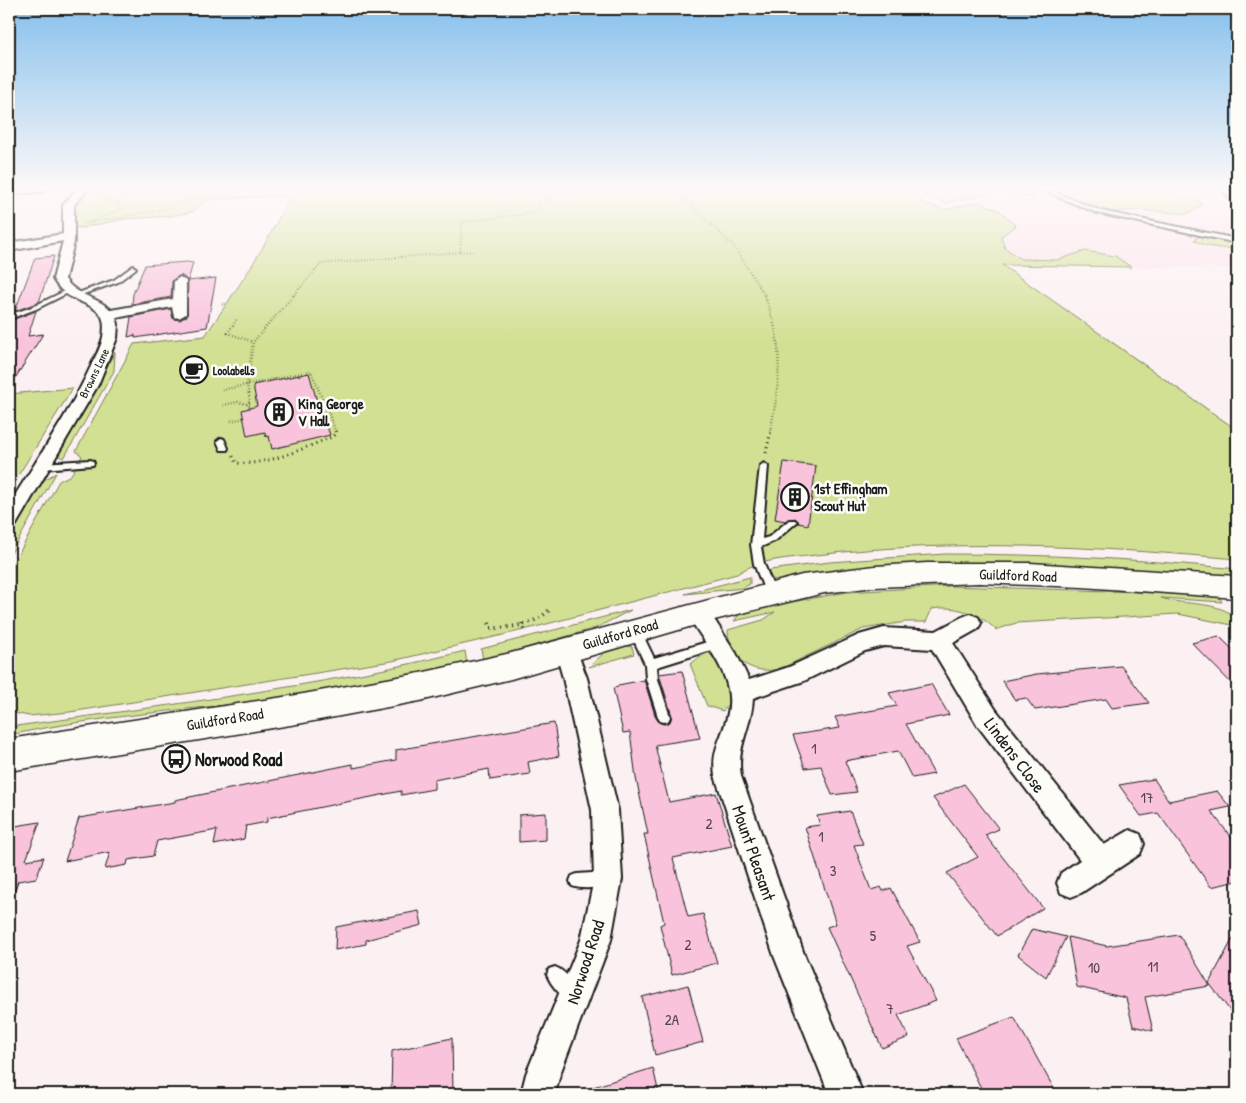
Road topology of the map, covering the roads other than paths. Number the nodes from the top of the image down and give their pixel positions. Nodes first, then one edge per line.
1 (37, 240) edge
2 (67, 240) edge
3 (9, 247) edge
4 (132, 268) dead end
5 (180, 281) dead end
6 (73, 293) junction
7 (108, 315) junction
8 (9, 317) edge
9 (90, 463) dead end
10 (42, 466) junction
11 (764, 466) road end
12 (9, 520) edge
13 (792, 522) dead end
14 (756, 545) junction
15 (1237, 587) edge
16 (771, 594) junction
17 (698, 613) junction
18 (970, 623) dead end
19 (635, 630) junction
20 (939, 640) junction
21 (717, 644) junction
22 (566, 650) junction
23 (651, 664) junction
24 (742, 692) junction
25 (664, 717) dead end
26 (9, 755) edge
27 (1130, 844) dead end
28 (1101, 864) junction
29 (608, 879) junction
30 (577, 881) dead end
31 (1071, 883) dead end
32 (555, 975) dead end
33 (575, 997) junction
34 (538, 1094) edge
35 (846, 1094) edge

1 - 3 street
2 - 6 street
4 - 6 lane
5 - 7 street
6 - 7 street
6 - 8 lane
7 - 10 street, Browns Lane
9 - 10 lane
10 - 12 street, Browns Lane
11 - 14 lane
13 - 14 lane
14 - 16 lane
15 - 16 main road, Guildford Road
16 - 17 main road, Guildford Road
17 - 19 main road, Guildford Road
17 - 21 street, Mount Pleasant
18 - 20 street
19 - 22 main road, Guildford Road
19 - 23 lane
20 - 24 street
20 - 28 street, Lindens Close
21 - 23 lane
21 - 24 street, Mount Pleasant
22 - 26 main road, Guildford Road
22 - 29 street, Norwood Road
23 - 25 lane
24 - 35 street, Mount Pleasant
27 - 28 street
28 - 31 street
29 - 30 lane
29 - 33 street, Norwood Road
32 - 33 lane
33 - 34 street, Norwood Road

